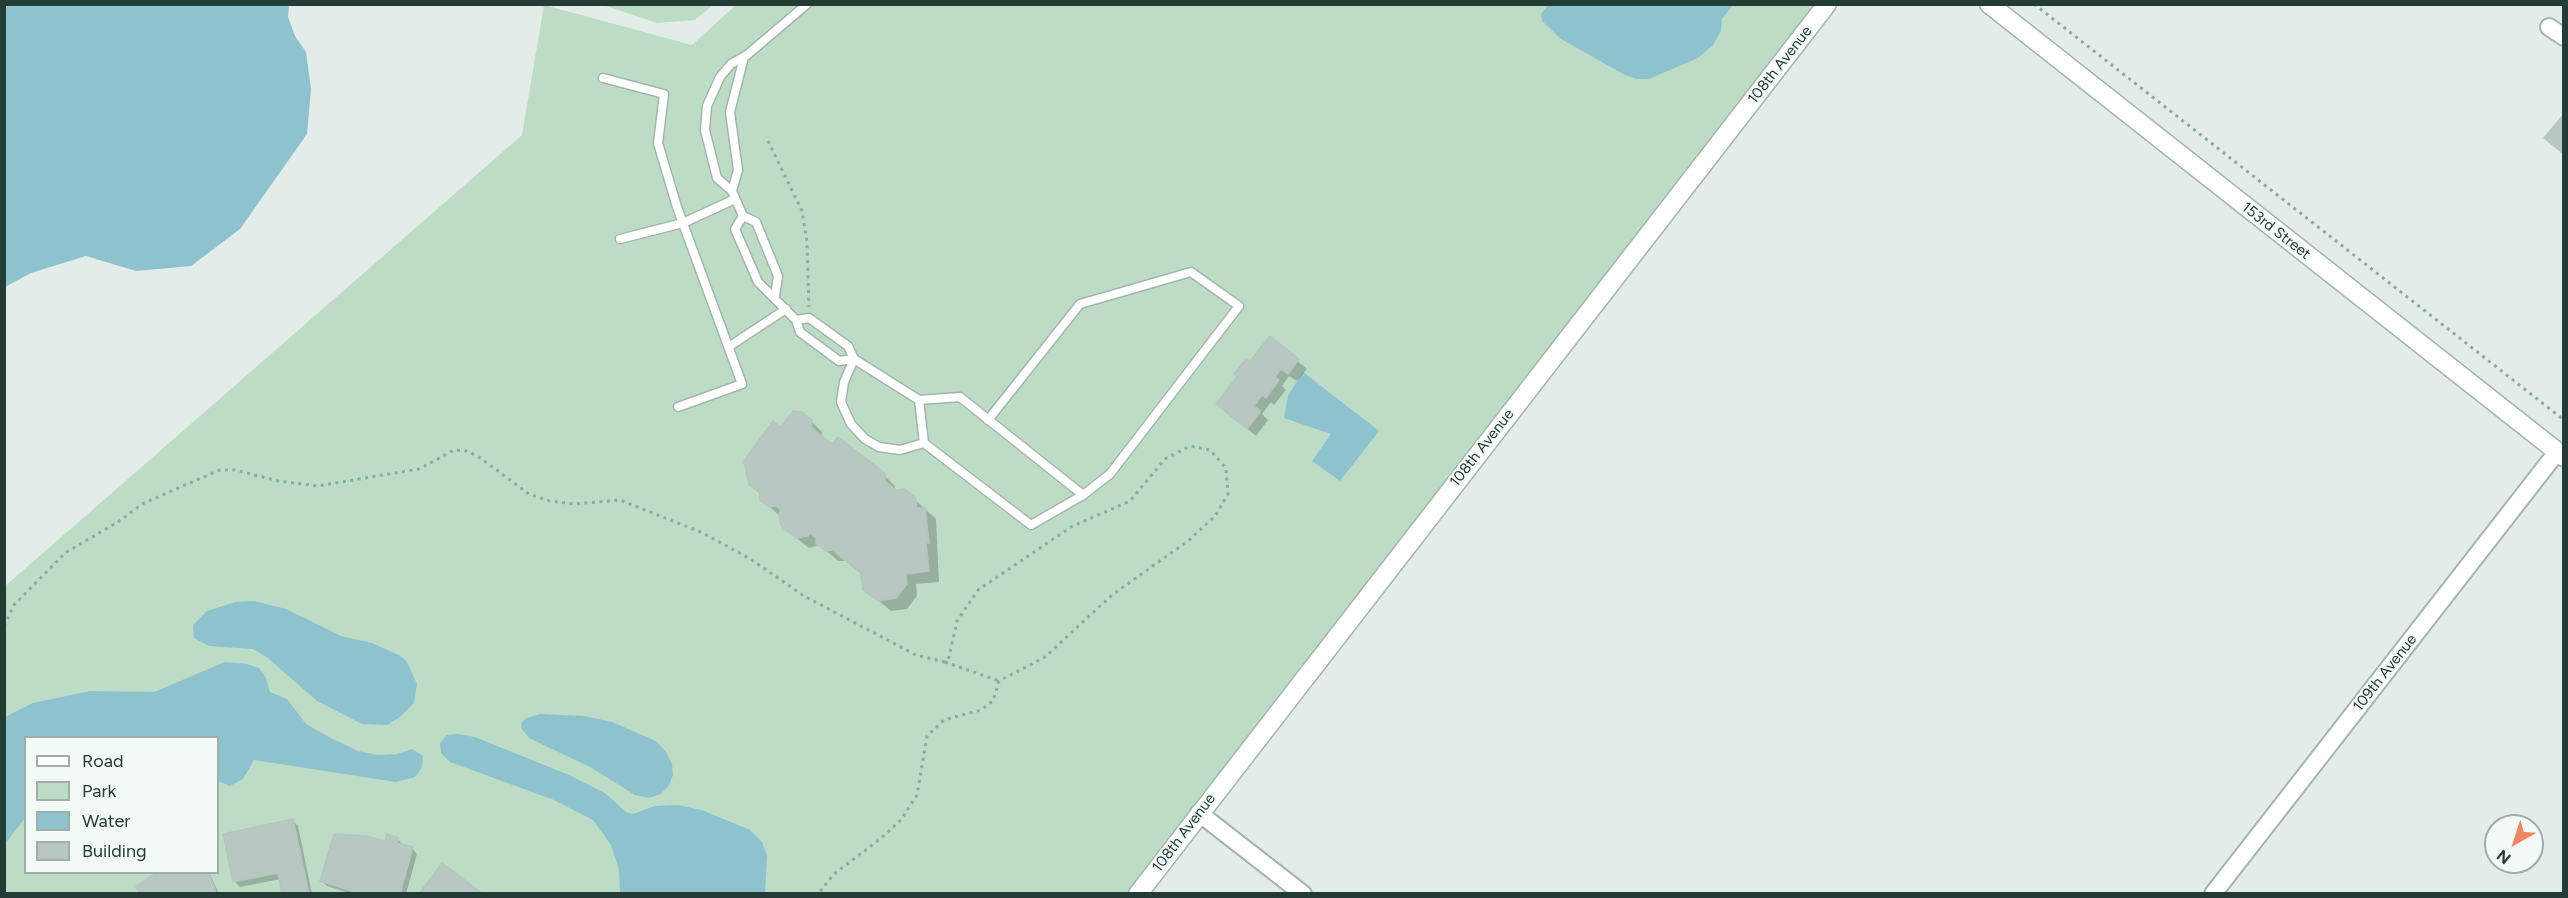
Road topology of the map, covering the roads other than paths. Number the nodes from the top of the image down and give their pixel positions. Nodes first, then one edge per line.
1 (807, 4) edge
2 (1827, 4) edge
3 (1989, 4) edge
4 (2550, 27) dead end
5 (2564, 37) edge
6 (744, 57) junction
7 (603, 78) dead end
8 (734, 195) junction
9 (742, 216) junction
10 (683, 223) junction
11 (620, 239) dead end
12 (775, 296) junction
13 (786, 309) junction
14 (796, 320) junction
15 (730, 346) junction
16 (854, 359) junction
17 (919, 400) junction
18 (678, 407) dead end
19 (988, 420) junction
20 (924, 443) junction
21 (2560, 454) edge
22 (1083, 495) junction
23 (1199, 813) junction
24 (1138, 894) edge
25 (1303, 894) edge
26 (2213, 894) edge

1 - 6 lane
2 - 23 street, 108th Avenue
3 - 21 street, 153rd Street
4 - 5 street
6 - 8 lane
6 - 8 lane
7 - 10 lane
8 - 9 lane
8 - 10 lane
9 - 12 lane
9 - 12 lane
10 - 11 lane
10 - 15 lane
12 - 13 lane
13 - 14 lane
13 - 15 lane
14 - 16 lane
14 - 16 lane
15 - 18 lane
16 - 17 lane
16 - 20 lane
17 - 19 lane
17 - 20 lane
19 - 22 lane
19 - 22 lane
20 - 22 lane
21 - 26 street, 109th Avenue
23 - 24 street, 108th Avenue
23 - 25 street

